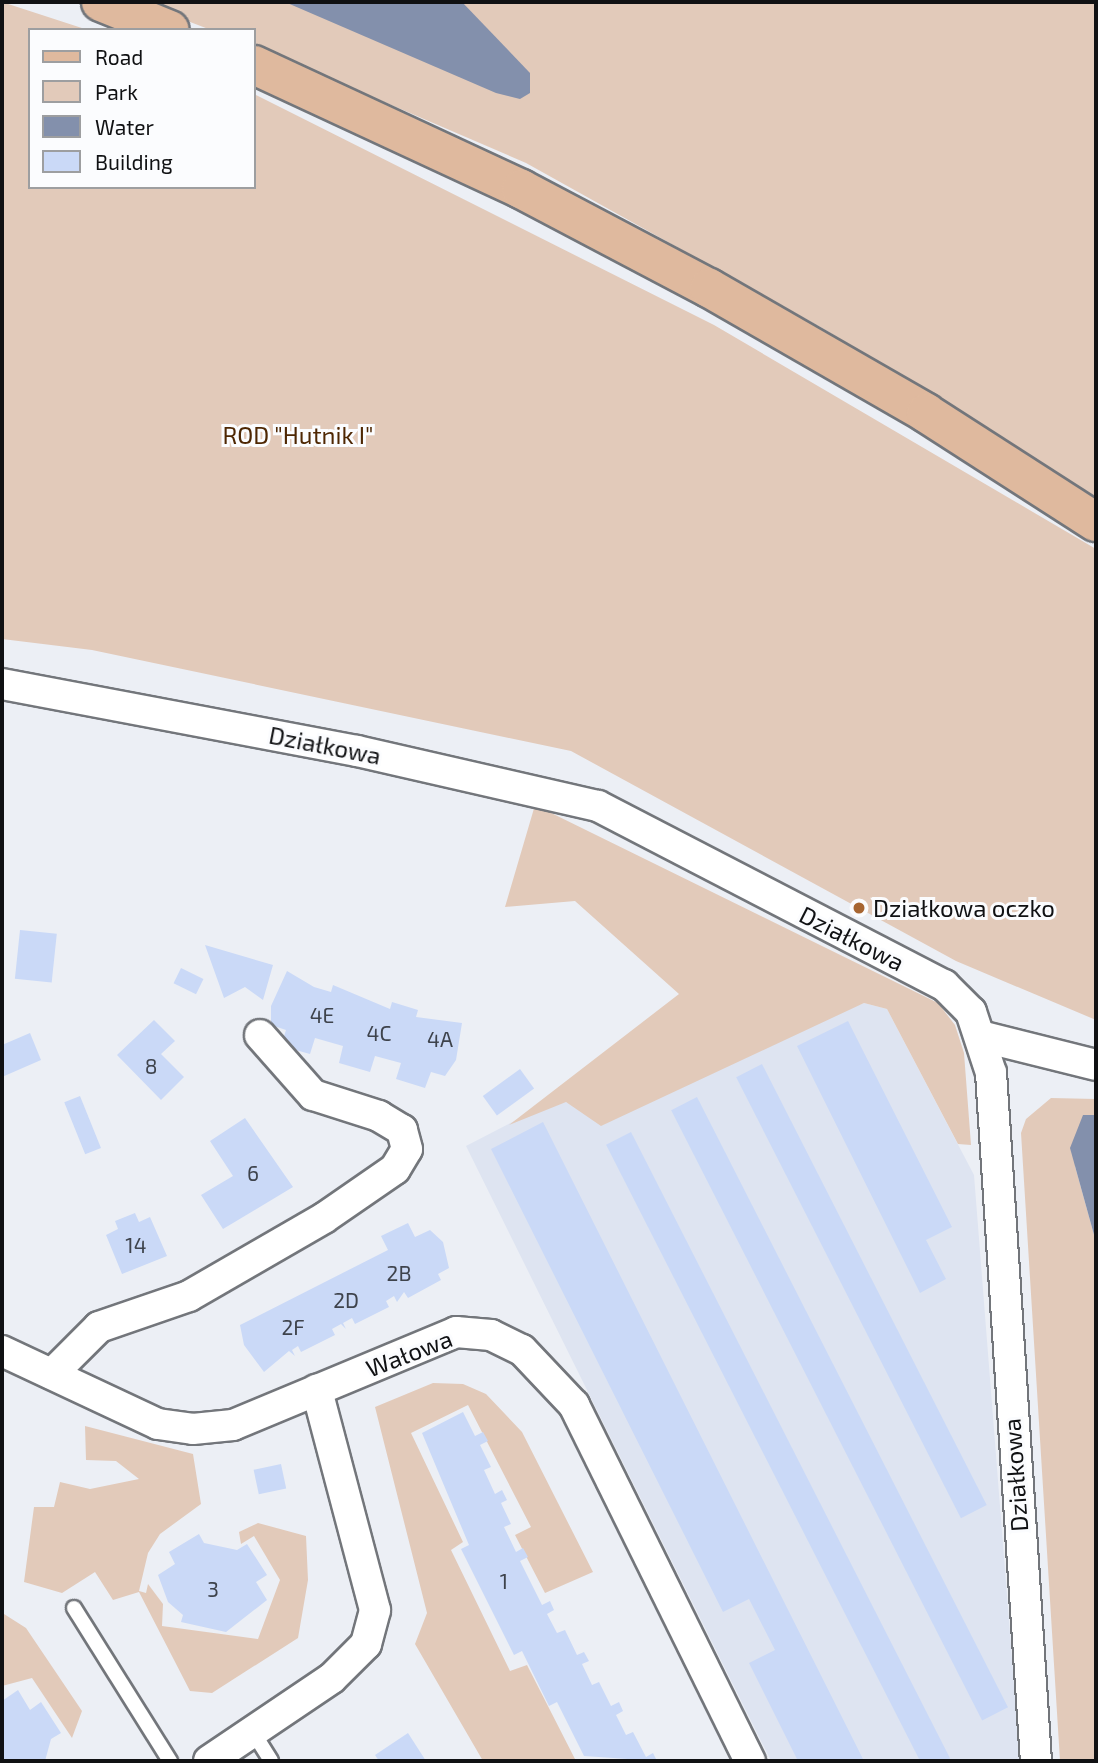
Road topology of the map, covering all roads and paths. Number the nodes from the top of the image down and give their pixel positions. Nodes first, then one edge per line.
1 (101, 2) edge
2 (165, 28) edge
3 (256, 66) edge
4 (1096, 522) edge
5 (2, 684) edge
6 (260, 1035) dead end
7 (984, 1037) junction
8 (1096, 1065) edge
9 (2, 1350) edge
10 (52, 1374) junction
11 (317, 1390) junction
12 (74, 1608) dead end
13 (253, 1732) junction
14 (170, 1761) edge
15 (209, 1761) edge
16 (271, 1761) edge
17 (750, 1761) edge
18 (1036, 1761) edge

1 - 2 main road
3 - 4 main road
5 - 7 street, Działkowa
6 - 10 street
7 - 8 street
7 - 18 street, Działkowa
9 - 10 street, Wałowa
10 - 11 street, Wałowa
11 - 13 street
11 - 17 street, Wałowa
12 - 14 lane
13 - 15 street
13 - 16 lane

